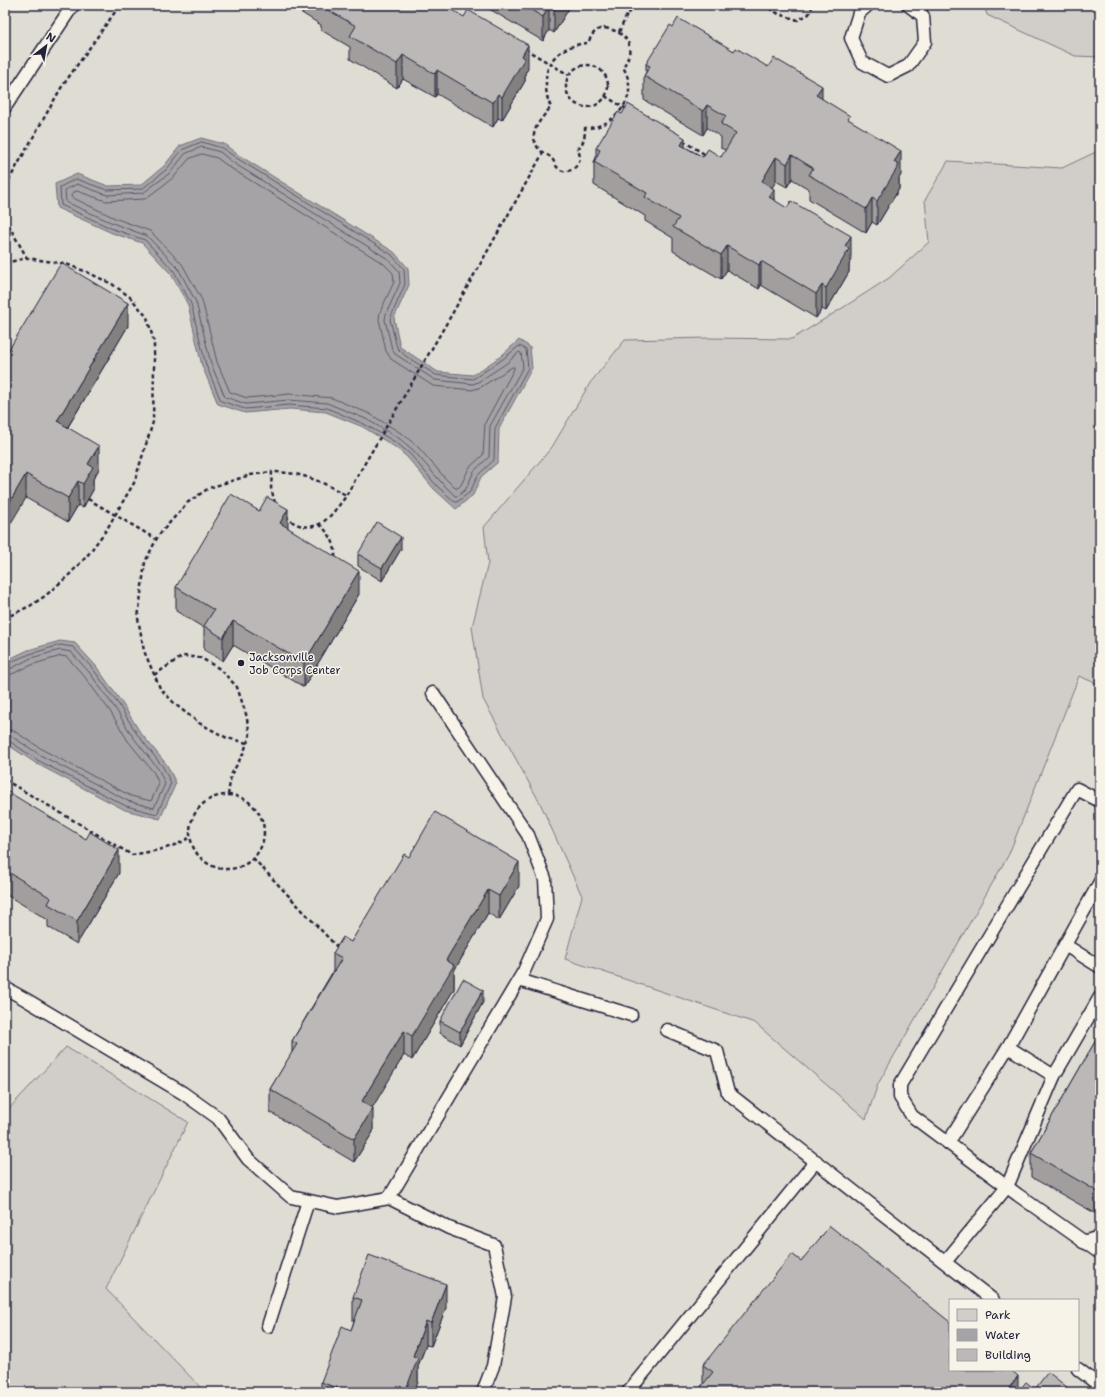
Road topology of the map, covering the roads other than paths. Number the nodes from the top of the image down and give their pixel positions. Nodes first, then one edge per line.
1 (73, 5) edge
2 (868, 5) edge
3 (908, 5) edge
4 (5, 106) edge
5 (433, 693) dead end
6 (1100, 801) edge
7 (1100, 882) edge
8 (1065, 945) junction
9 (1100, 967) edge
10 (519, 980) junction
11 (5, 988) edge
12 (1100, 997) edge
13 (631, 1015) dead end
14 (667, 1030) dead end
15 (1008, 1047) junction
16 (1054, 1076) junction
17 (948, 1143) junction
18 (816, 1161) junction
19 (1007, 1187) junction
20 (390, 1198) junction
21 (308, 1201) junction
22 (1100, 1237) edge
23 (1083, 1242) junction
24 (1100, 1253) edge
25 (945, 1262) junction
26 (992, 1299) edge
27 (268, 1326) dead end
28 (1079, 1370) edge
29 (1100, 1386) edge
30 (483, 1392) edge
31 (628, 1392) edge

1 - 4 lane
2 - 3 lane
5 - 10 lane
6 - 17 lane
7 - 8 lane
8 - 9 lane
8 - 15 lane
10 - 13 lane
10 - 20 lane
11 - 21 lane
12 - 16 lane
14 - 18 lane
15 - 16 lane
15 - 17 lane
16 - 19 lane
17 - 19 lane
18 - 25 lane
18 - 31 lane
19 - 23 lane
19 - 25 lane
20 - 21 lane
20 - 30 lane
21 - 27 lane
22 - 23 lane
23 - 24 lane
25 - 26 lane
28 - 29 lane

